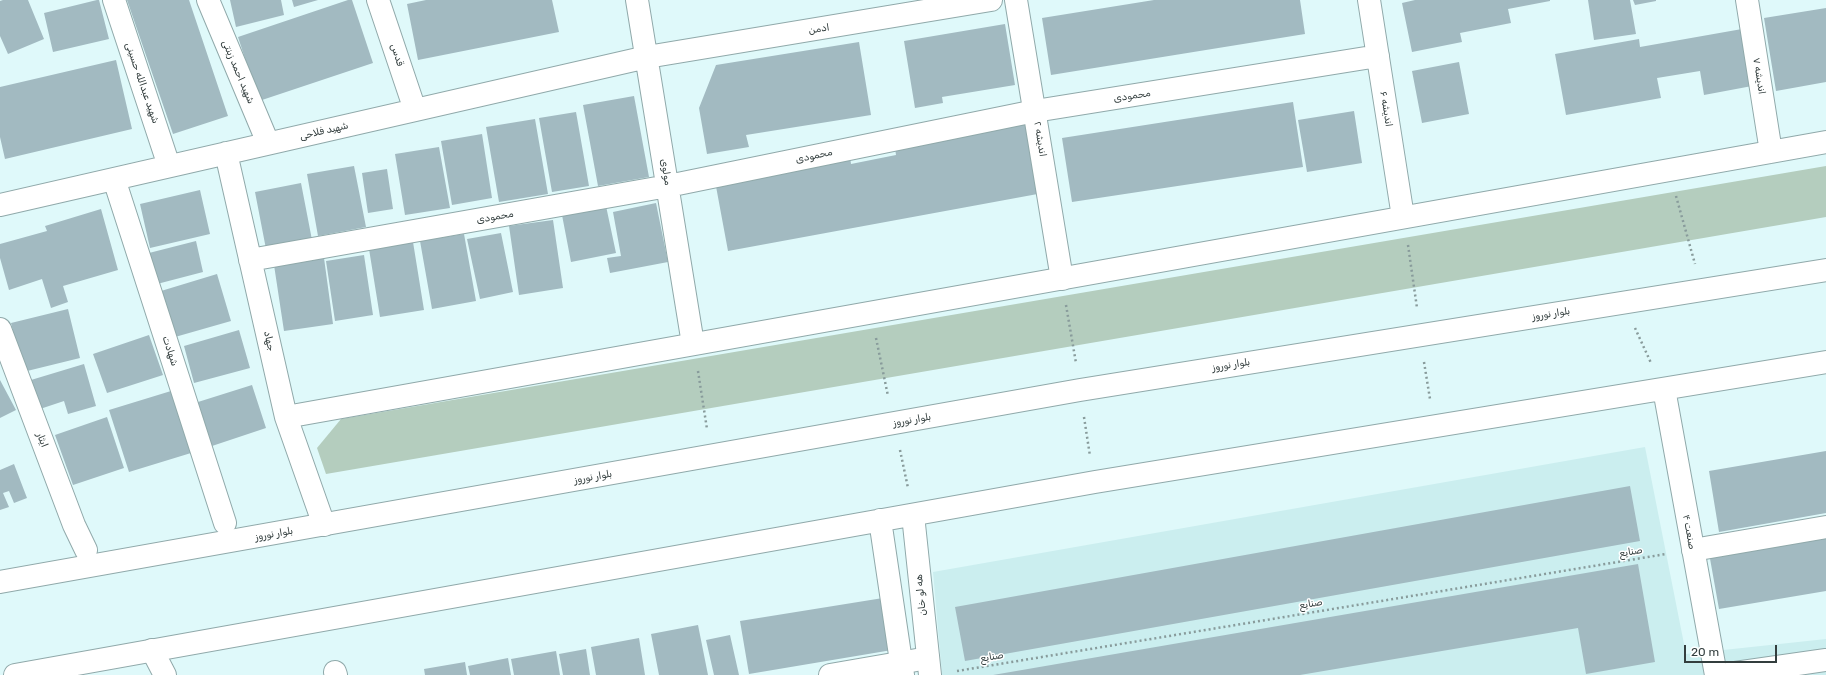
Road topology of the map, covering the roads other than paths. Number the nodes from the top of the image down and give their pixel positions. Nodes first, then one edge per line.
1 (114, 0) edge
2 (208, 0) edge
3 (378, 0) edge
4 (637, 0) edge
5 (991, 0) edge
6 (1016, 0) edge
7 (1368, 0) edge
8 (1747, 0) edge
9 (1378, 56) junction
10 (648, 57) junction
11 (415, 110) junction
12 (1035, 111) junction
13 (1826, 142) edge
14 (268, 143) junction
15 (1771, 152) junction
16 (226, 153) junction
17 (170, 166) junction
18 (114, 179) junction
19 (668, 186) junction
20 (0, 205) edge
21 (1404, 217) junction
22 (250, 260) junction
23 (1826, 270) edge
24 (1062, 279) junction
25 (0, 329) edge
26 (693, 344) junction
27 (1826, 362) edge
28 (1664, 389) junction
29 (286, 417) junction
30 (913, 515) junction
31 (880, 520) junction
32 (225, 523) dead end
33 (324, 525) junction
34 (1826, 527) edge
35 (86, 550) dead end
36 (1693, 550) junction
37 (0, 582) edge
38 (152, 650) junction
39 (1826, 660) edge
40 (929, 666) edge
41 (902, 668) edge
42 (20, 675) edge
43 (165, 675) edge
44 (830, 675) edge
45 (1716, 675) edge
46 (1721, 675) edge

1 - 17 street, شهید عبدالله حسینی
2 - 14 street, شهید احمد زینتی
3 - 11 street, قدس
4 - 10 street, مولوی
5 - 10 street, ادمن
6 - 12 street, اندیشه ۲
7 - 9 street, اندیشه ۶
8 - 15 street, اندیشه ۷
9 - 12 street, محمودی
9 - 21 street, اندیشه ۶
10 - 11 street, شهید فلاحی
10 - 19 street, مولوی
11 - 14 street, شهید فلاحی
12 - 19 street, محمودی
12 - 24 street, اندیشه ۲
13 - 15 street
14 - 16 street, شهید فلاحی
15 - 21 street
16 - 17 street, شهید فلاحی
16 - 22 street, جهاد
17 - 18 street, شهید فلاحی
18 - 20 street, شهید فلاحی
18 - 32 street, شهادت
19 - 22 street, محمودی
19 - 26 street, مولوی
21 - 24 street
22 - 29 street, جهاد
23 - 33 street, بلوار نوروز
24 - 26 street
25 - 35 street, ایثار
26 - 29 street
27 - 28 street
28 - 30 street
28 - 36 street, صنعت ۴
29 - 33 street, جهاد
30 - 31 street
30 - 40 street, هه لو خان
31 - 38 street
31 - 41 street
33 - 37 street, بلوار نوروز
34 - 36 street
36 - 45 street, صنعت ۴
38 - 42 street
38 - 43 street
39 - 46 street
40 - 41 street
41 - 44 street

